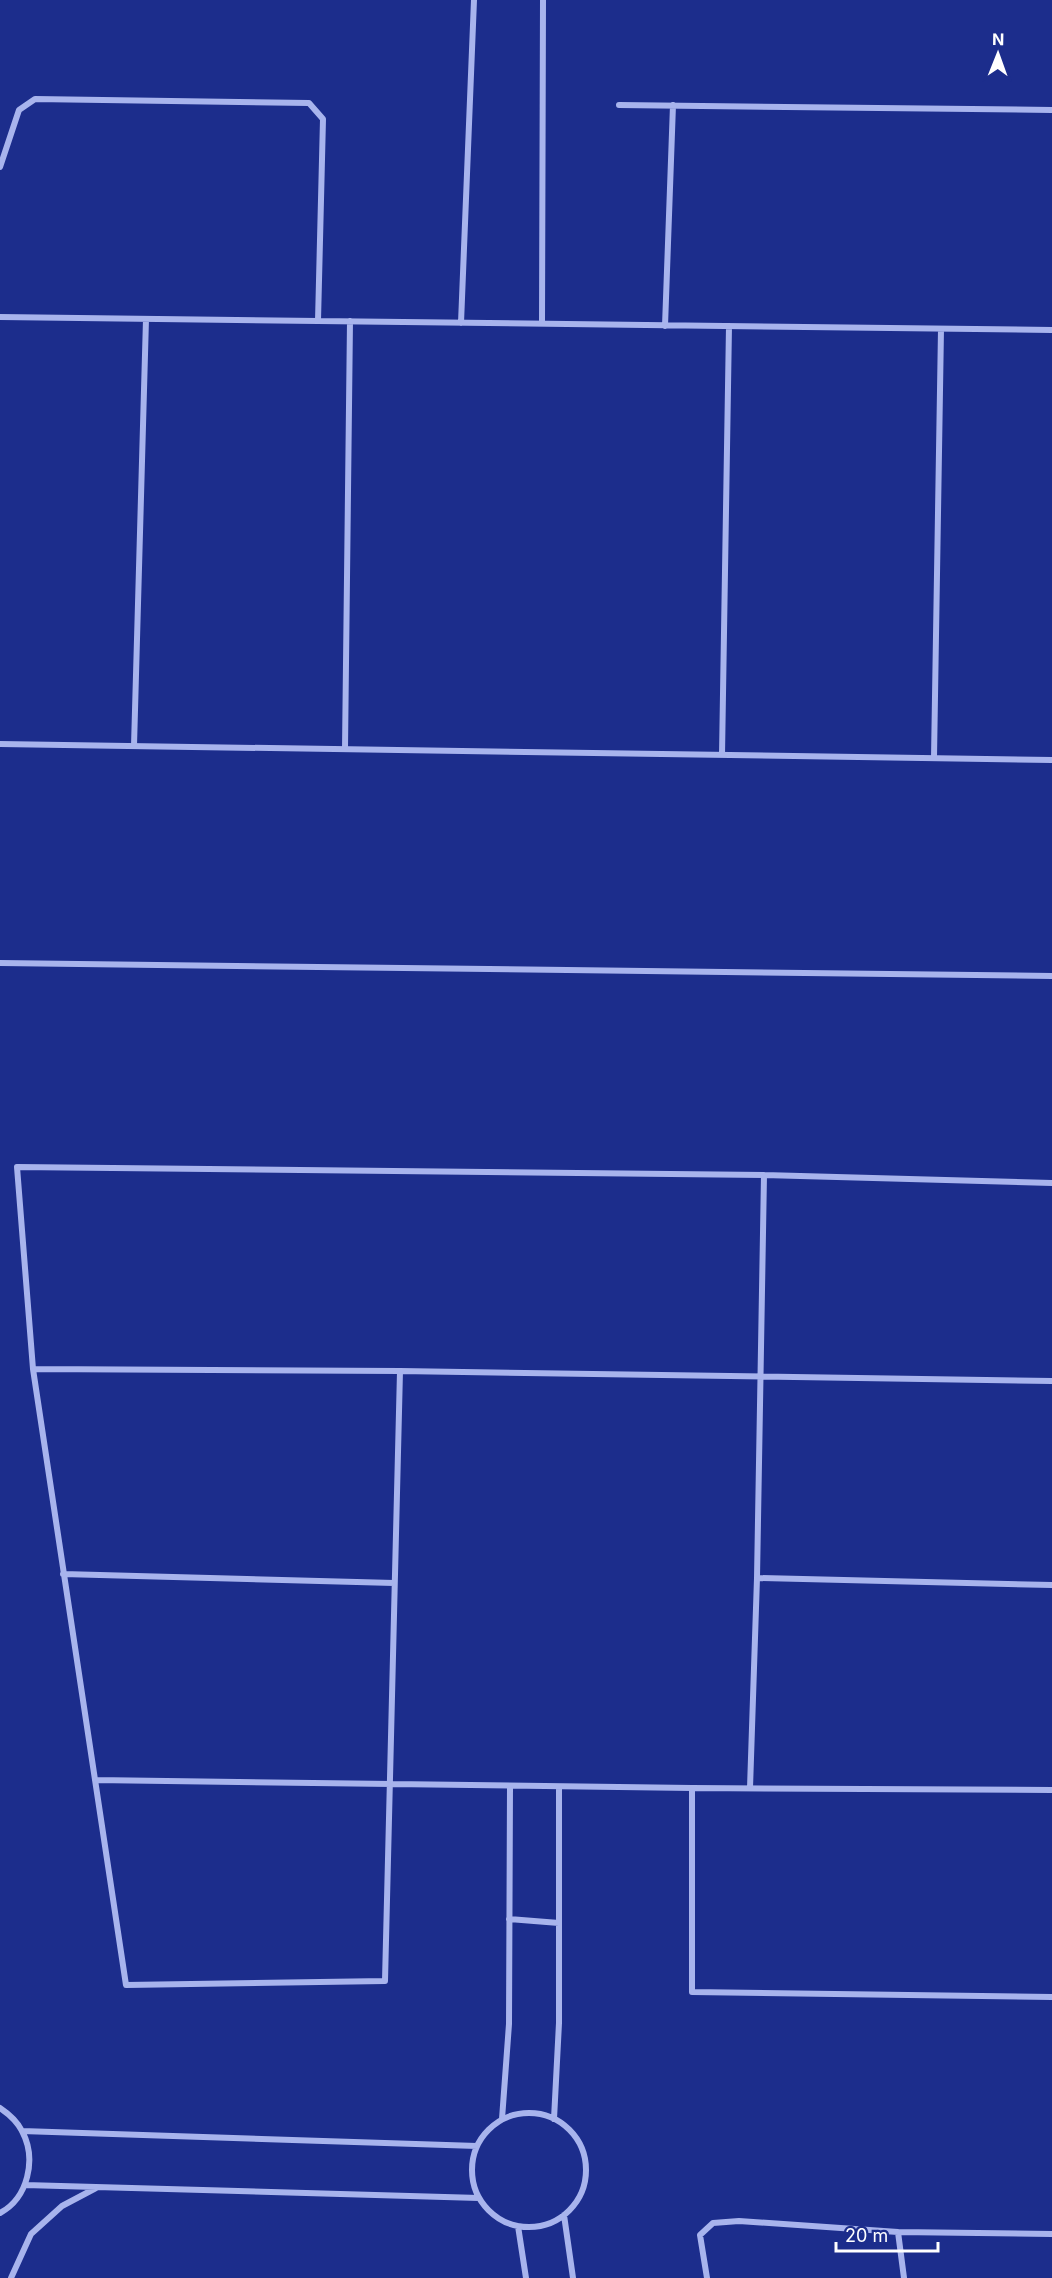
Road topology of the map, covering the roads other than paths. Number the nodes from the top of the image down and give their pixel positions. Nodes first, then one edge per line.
1 (474, 0) edge
2 (543, 0) edge
3 (619, 105) dead end
4 (673, 105) junction
5 (1052, 110) edge
6 (0, 166) edge
7 (0, 317) edge
8 (146, 319) junction
9 (318, 321) junction
10 (350, 321) junction
11 (461, 323) junction
12 (542, 323) junction
13 (665, 326) junction
14 (729, 326) junction
15 (941, 329) junction
16 (1052, 330) edge
17 (0, 744) edge
18 (134, 746) junction
19 (345, 749) junction
20 (722, 755) junction
21 (933, 758) junction
22 (1052, 760) edge
23 (0, 963) edge
24 (1052, 976) edge
25 (764, 1175) junction
26 (1052, 1183) edge
27 (33, 1369) junction
28 (400, 1371) junction
29 (761, 1377) junction
30 (1052, 1381) edge
31 (63, 1574) junction
32 (757, 1578) junction
33 (394, 1583) junction
34 (1052, 1585) edge
35 (95, 1780) junction
36 (389, 1784) junction
37 (510, 1786) junction
38 (560, 1787) junction
39 (692, 1788) junction
40 (750, 1788) junction
41 (1052, 1790) edge
42 (509, 1919) junction
43 (559, 1923) junction
44 (1052, 1997) edge
45 (0, 2108) edge
46 (502, 2119) junction
47 (554, 2119) junction
48 (22, 2131) junction
49 (477, 2146) junction
50 (25, 2185) junction
51 (99, 2187) junction
52 (479, 2198) junction
53 (0, 2213) edge
54 (564, 2215) junction
55 (518, 2226) junction
56 (897, 2232) junction
57 (1052, 2234) edge
58 (11, 2278) edge
59 (526, 2278) edge
60 (573, 2278) edge
61 (707, 2278) edge
62 (904, 2278) edge

1 - 11 street
2 - 12 street
3 - 4 street
4 - 5 street
4 - 13 street
6 - 9 street
7 - 8 street
8 - 9 street
8 - 18 street
9 - 10 street
10 - 11 street
10 - 19 street
11 - 12 street
12 - 13 street
13 - 14 street
14 - 15 street
14 - 20 street
15 - 16 street
15 - 21 street
17 - 18 street
18 - 19 street
19 - 20 street
20 - 21 street
21 - 22 street
23 - 24 street
25 - 26 street
25 - 27 street
25 - 29 street
27 - 28 street
27 - 31 street
28 - 29 street
28 - 33 street
29 - 30 street
29 - 32 street
31 - 33 street
31 - 35 street
32 - 34 street
32 - 40 street
33 - 36 street
35 - 36 street
35 - 36 street
36 - 37 street
37 - 38 street
37 - 42 street
38 - 39 street
38 - 43 street
39 - 40 street
39 - 44 street
40 - 41 street
42 - 43 street
42 - 46 street
43 - 47 street
45 - 48 street
46 - 47 street
46 - 49 street
47 - 54 street
48 - 49 street
48 - 50 street
49 - 52 street
50 - 51 street
50 - 53 street
51 - 52 street
51 - 58 street
52 - 55 street
54 - 55 street
54 - 60 street
55 - 59 street
56 - 57 street
56 - 61 street
56 - 62 street

